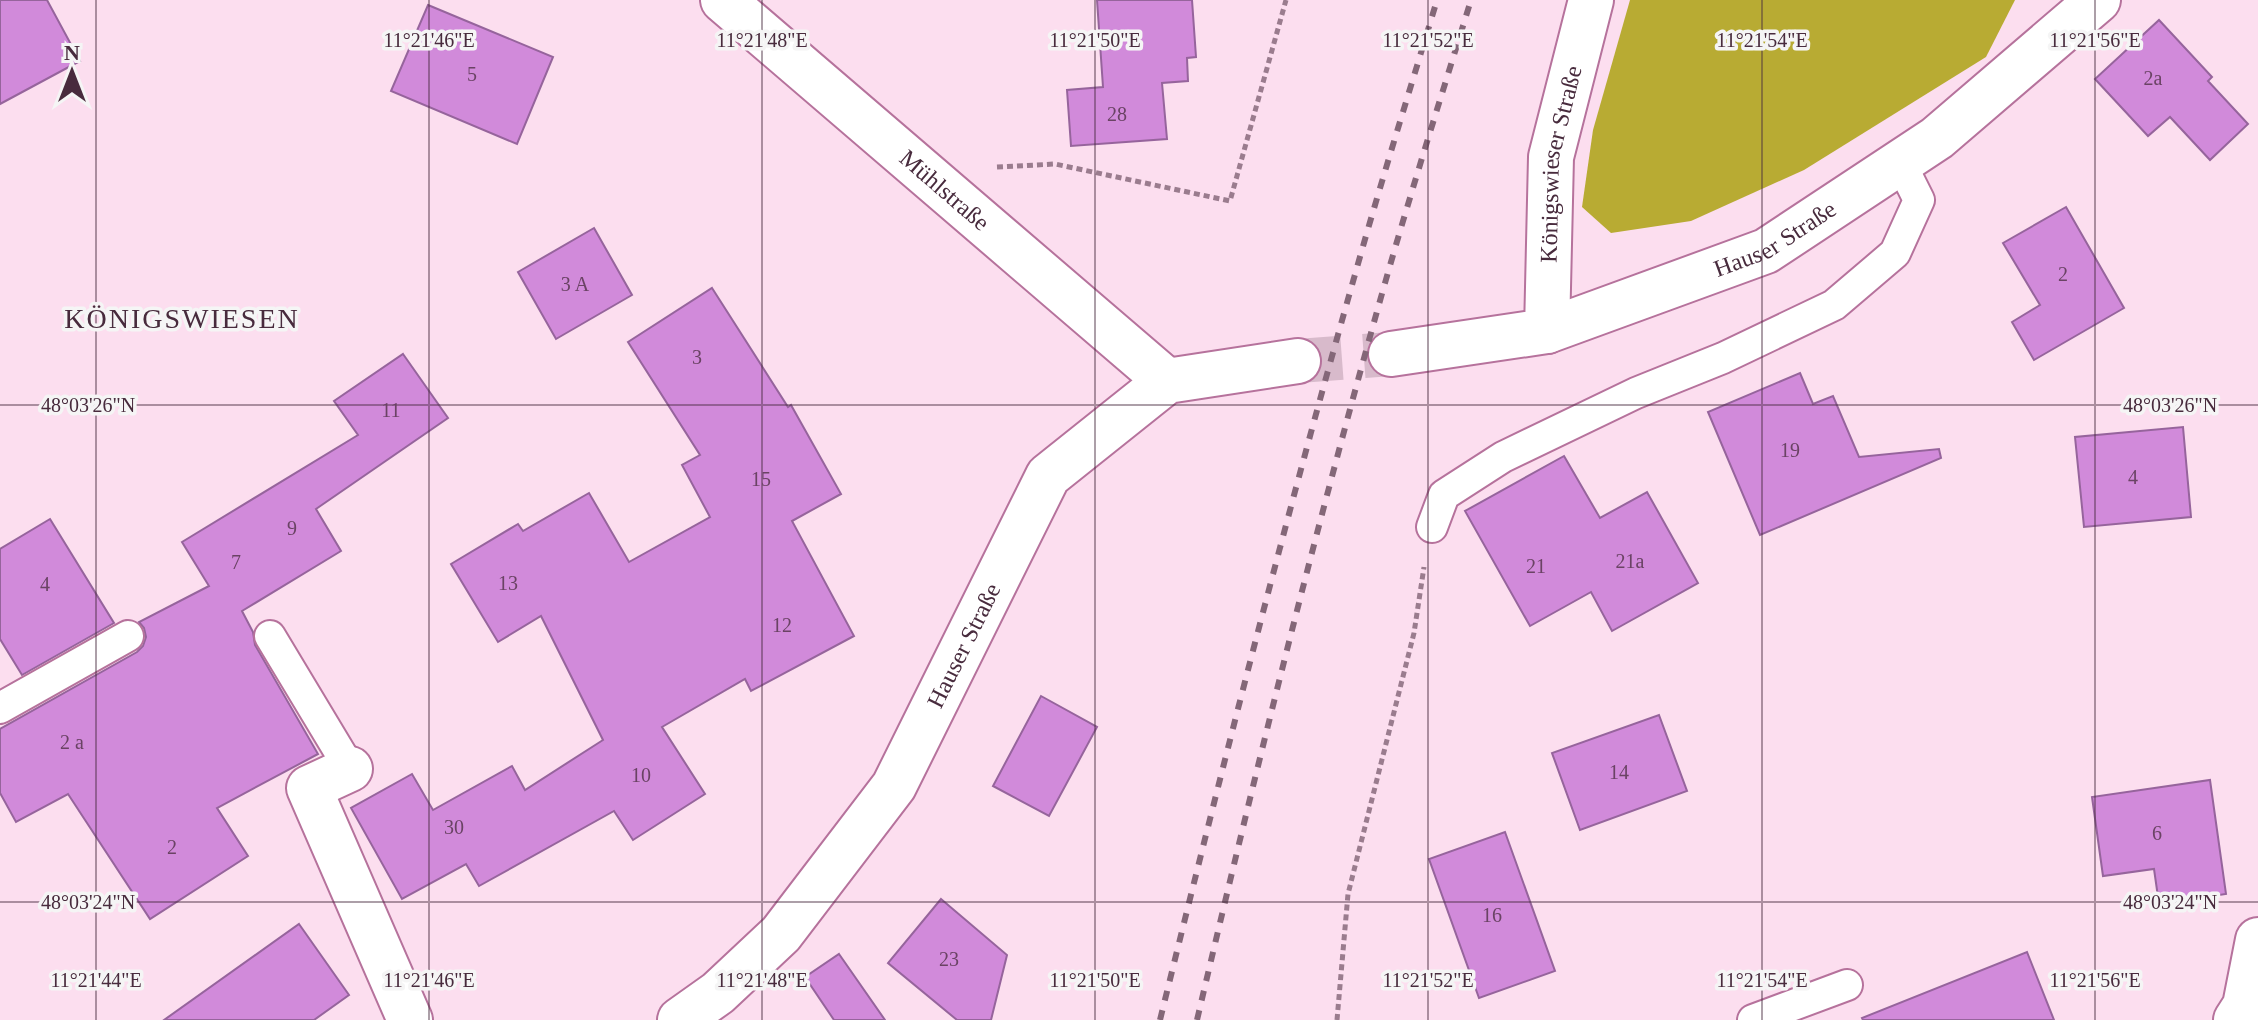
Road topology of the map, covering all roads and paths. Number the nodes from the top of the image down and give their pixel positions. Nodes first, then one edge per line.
1 (723, 0) edge
2 (1286, 0) edge
3 (1591, 0) edge
4 (2098, 0) edge
5 (1900, 162) junction
6 (924, 171) junction
7 (1547, 331) junction
8 (1391, 354) tunnel mouth
9 (1298, 361) tunnel mouth
10 (1167, 381) junction
11 (1432, 527) joint
12 (128, 636) dead end
13 (270, 636) dead end
14 (0, 708) edge
15 (350, 769) joint
16 (2258, 940) edge
17 (1847, 985) dead end
18 (410, 1020) edge
19 (680, 1020) edge
20 (1337, 1020) edge
21 (1753, 1020) edge
22 (2236, 1020) edge

1 - 6 street, Mühlstraße
2 - 6 path
3 - 7 street, Königswieser Straße
4 - 5 street, Hauser Straße
5 - 7 street, Hauser Straße
5 - 11 lane
6 - 10 street, Mühlstraße
7 - 8 street, Hauser Straße
9 - 10 street, Hauser Straße
10 - 19 street, Hauser Straße
11 - 20 path
12 - 14 lane
13 - 15 lane
15 - 18 street
16 - 22 street
17 - 21 lane

